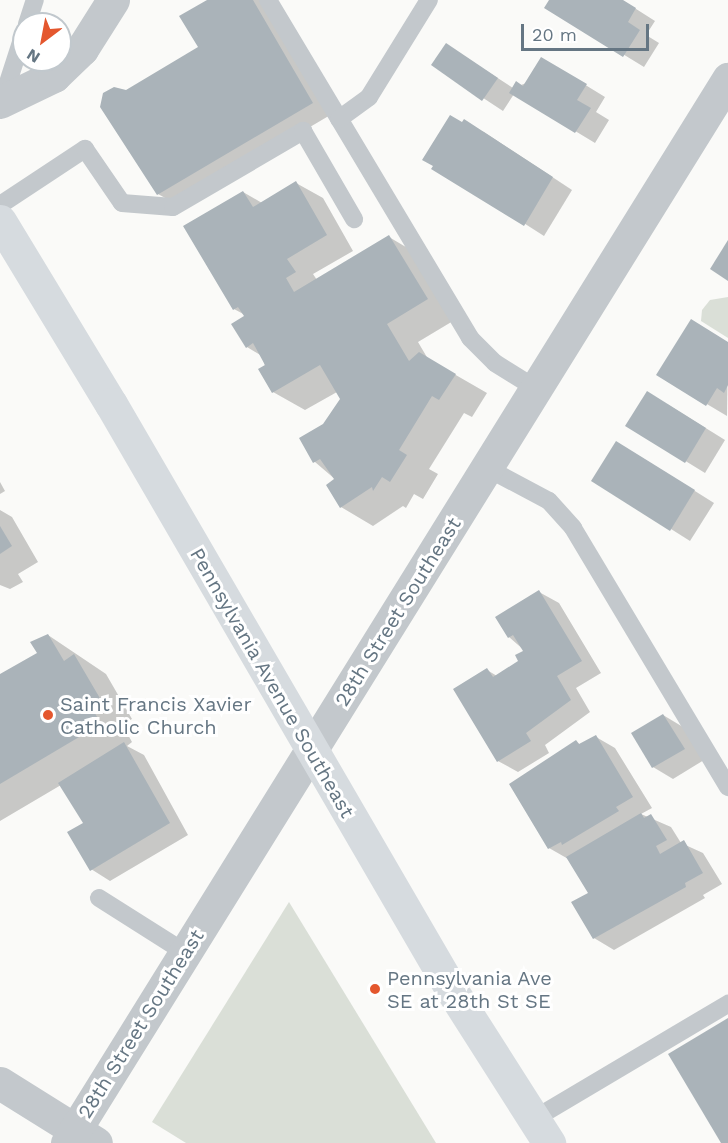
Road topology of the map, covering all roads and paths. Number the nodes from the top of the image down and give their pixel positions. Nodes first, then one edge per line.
1 (113, 0) edge
2 (268, 0) edge
3 (429, 0) edge
4 (12, 68) edge
5 (728, 79) edge
6 (1, 101) edge
7 (339, 119) junction
8 (0, 205) edge
9 (354, 219) dead end
10 (0, 221) edge
11 (537, 389) junction
12 (487, 468) junction
13 (311, 753) junction
14 (728, 787) edge
15 (99, 898) dead end
16 (186, 952) junction
17 (728, 1004) edge
18 (0, 1083) edge
19 (541, 1131) edge
20 (80, 1139) edge

1 - 6 street
2 - 7 lane
3 - 7 lane
4 - 6 lane
5 - 11 street, 28th Street Southeast
7 - 11 lane
8 - 9 lane
10 - 13 highway, Pennsylvania Avenue Southeast
11 - 12 street, 28th Street Southeast
12 - 13 street, 28th Street Southeast
12 - 14 lane
13 - 16 street, 28th Street Southeast
13 - 19 highway, Pennsylvania Avenue Southeast
15 - 16 lane
16 - 20 street, 28th Street Southeast
17 - 19 lane
18 - 20 street

